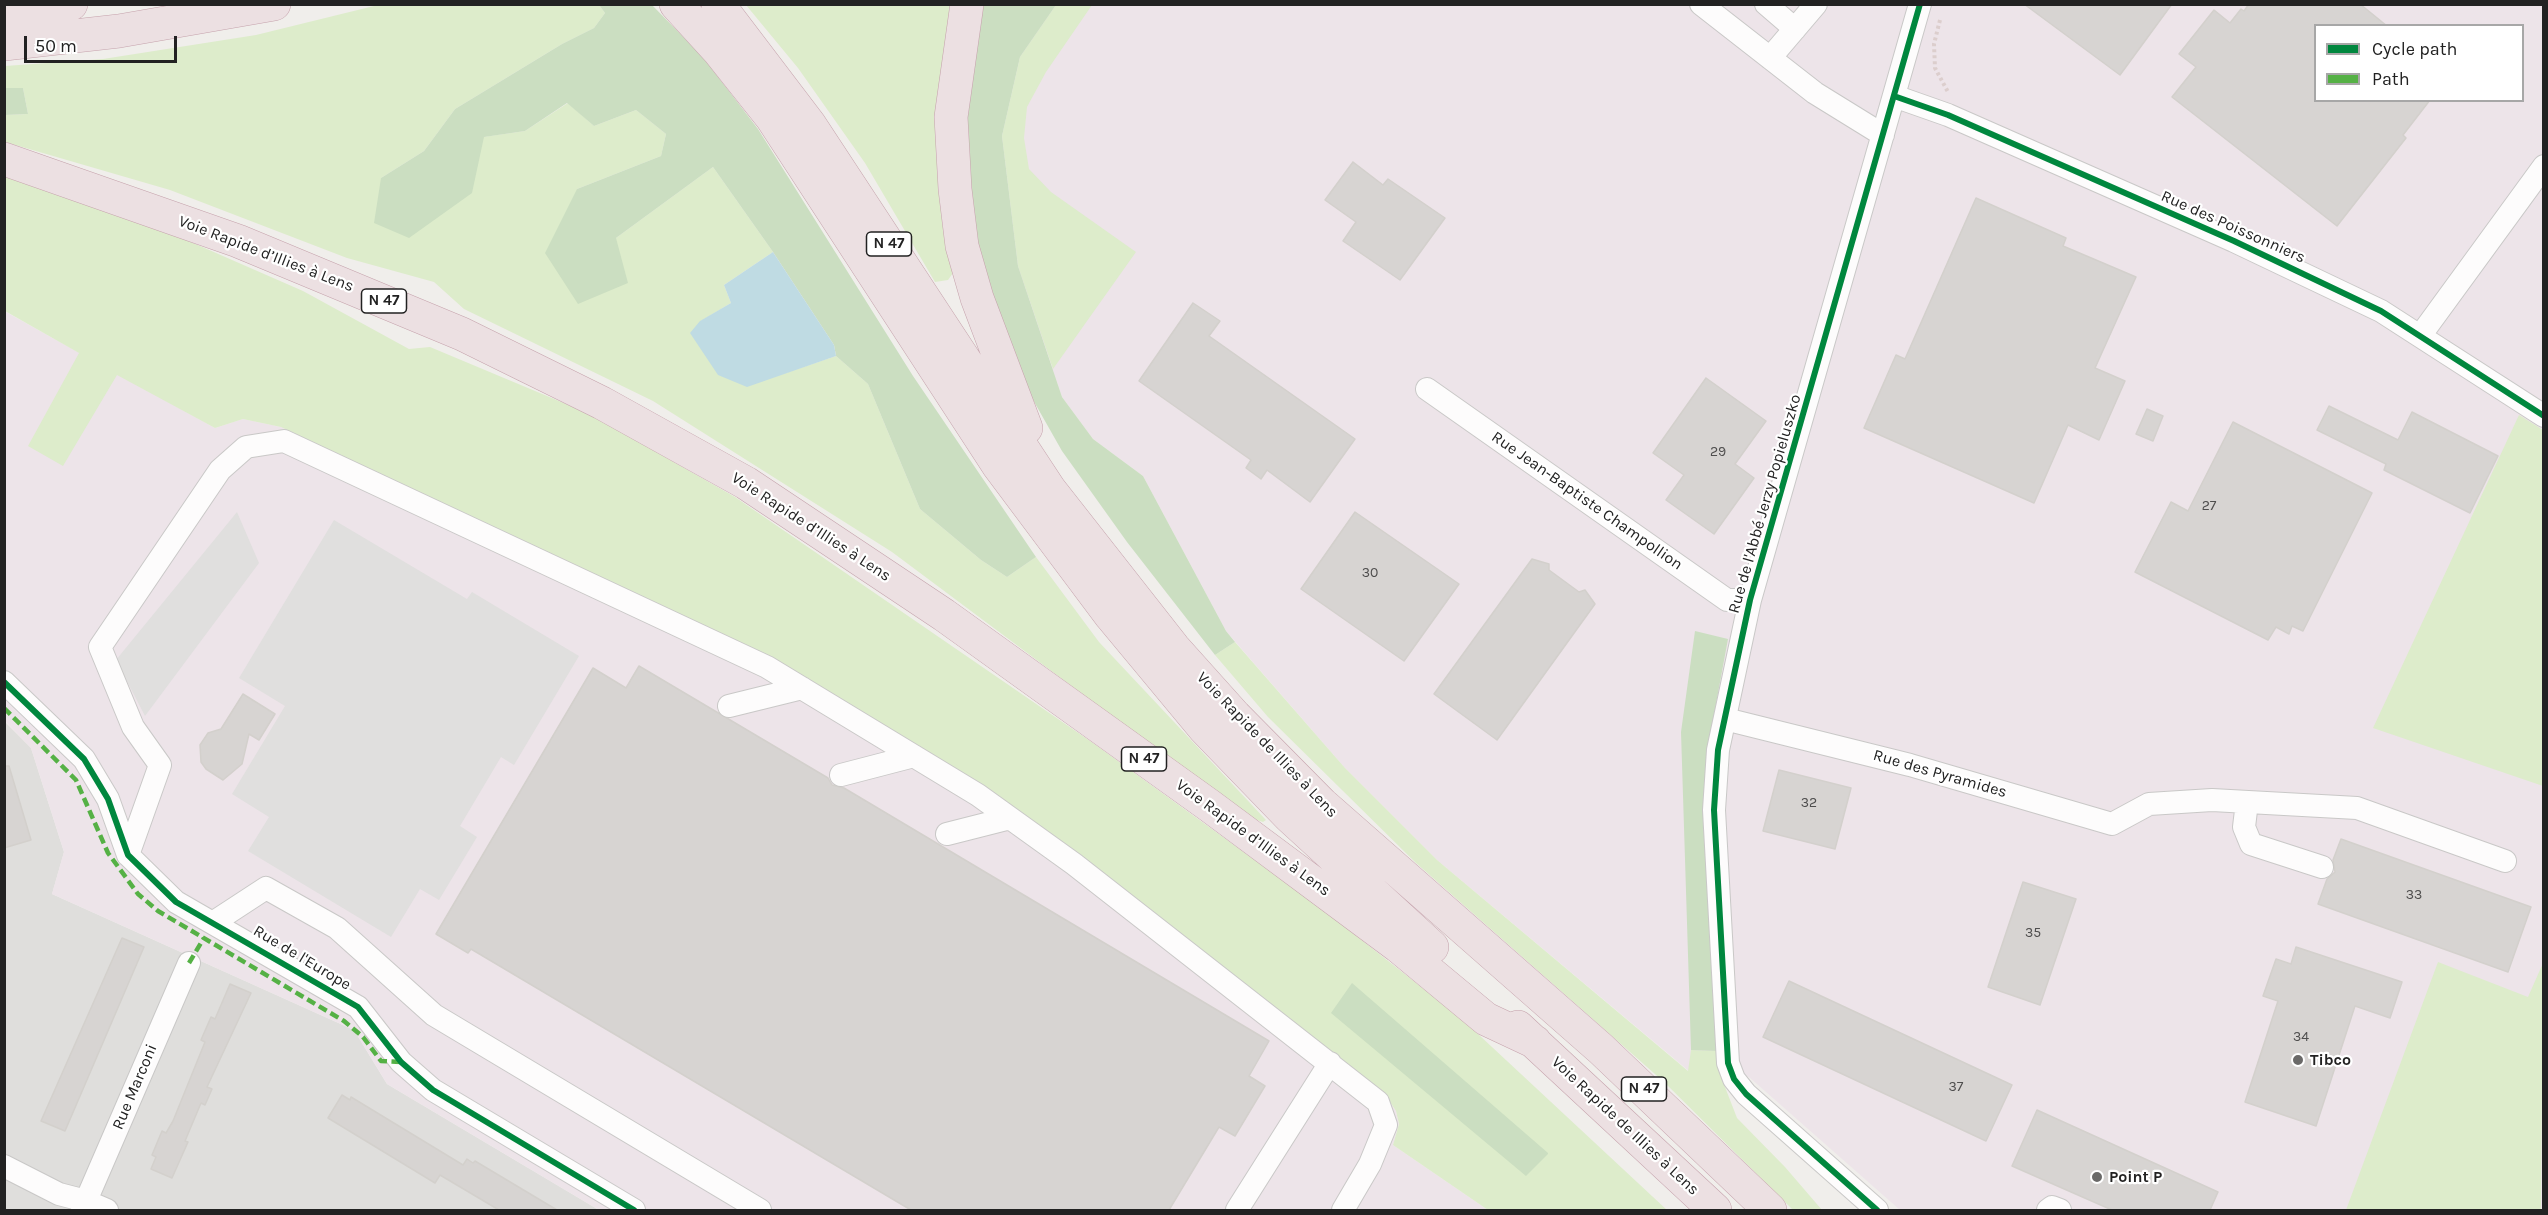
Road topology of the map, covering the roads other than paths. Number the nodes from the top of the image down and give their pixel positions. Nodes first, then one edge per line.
1 (71, 4) edge
2 (274, 4) edge
3 (676, 4) edge
4 (718, 4) edge
5 (967, 4) edge
6 (1701, 4) edge
7 (1766, 4) edge
8 (1816, 4) edge
9 (1920, 4) edge
10 (4, 11) edge
11 (1795, 29) junction
12 (4, 44) edge
13 (1770, 58) junction
14 (1894, 96) junction
15 (1883, 135) junction
16 (4, 159) edge
17 (2544, 166) edge
18 (2420, 336) junction
19 (1427, 389) dead end
20 (2544, 416) edge
21 (1050, 489) junction
22 (1750, 600) junction
23 (4, 682) edge
24 (802, 688) junction
25 (729, 706) dead end
26 (1725, 719) junction
27 (914, 756) junction
28 (841, 775) dead end
29 (2247, 802) junction
30 (1010, 818) junction
31 (947, 834) dead end
32 (128, 855) junction
33 (2505, 861) dead end
34 (2322, 867) dead end
35 (214, 922) junction
36 (189, 963) dead end
37 (1535, 1042) junction
38 (1330, 1063) junction
39 (4, 1166) edge
40 (84, 1206) edge
41 (107, 1210) edge
42 (634, 1210) edge
43 (760, 1210) edge
44 (1237, 1210) edge
45 (1343, 1210) edge
46 (1715, 1210) edge
47 (1770, 1210) edge
48 (1876, 1210) edge
49 (2048, 1210) edge
50 (2060, 1210) edge

1 - 10 highway
2 - 12 highway
3 - 37 highway, Voie Rapide de Illies à Lens
4 - 21 highway, N 47
5 - 21 highway
6 - 13 street
7 - 11 street
8 - 11 street
9 - 14 street, Rue de l'Abbé Jerzy Popieluszko
11 - 13 street
13 - 15 street
14 - 15 street, Rue de l'Abbé Jerzy Popieluszko
14 - 18 street, Rue des Poissonniers
15 - 22 street, Rue de l'Abbé Jerzy Popieluszko
16 - 37 highway, Voie Rapide d’Illies à Lens / N 47
17 - 18 street
18 - 20 street, Rue des Poissonniers
19 - 22 street, Rue Jean-Baptiste Champollion
21 - 47 highway, Voie Rapide de Illies à Lens / N 47
22 - 26 street, Rue de l'Abbé Jerzy Popieluszko
23 - 32 street, Rue de l'Europe
24 - 25 street
24 - 27 street
24 - 32 street
26 - 29 street, Rue des Pyramides
26 - 48 street, Rue de l'Abbé Jerzy Popieluszko
27 - 28 street
27 - 30 street
29 - 33 street
29 - 34 street
30 - 31 street
30 - 38 street
32 - 35 street, Rue de l'Europe
35 - 42 street, Rue de l'Europe
35 - 43 street
36 - 40 street, Rue Marconi
37 - 46 highway, Voie Rapide de Illies à Lens / N 47
38 - 44 street
38 - 45 street
39 - 40 street
40 - 41 street
49 - 50 street

